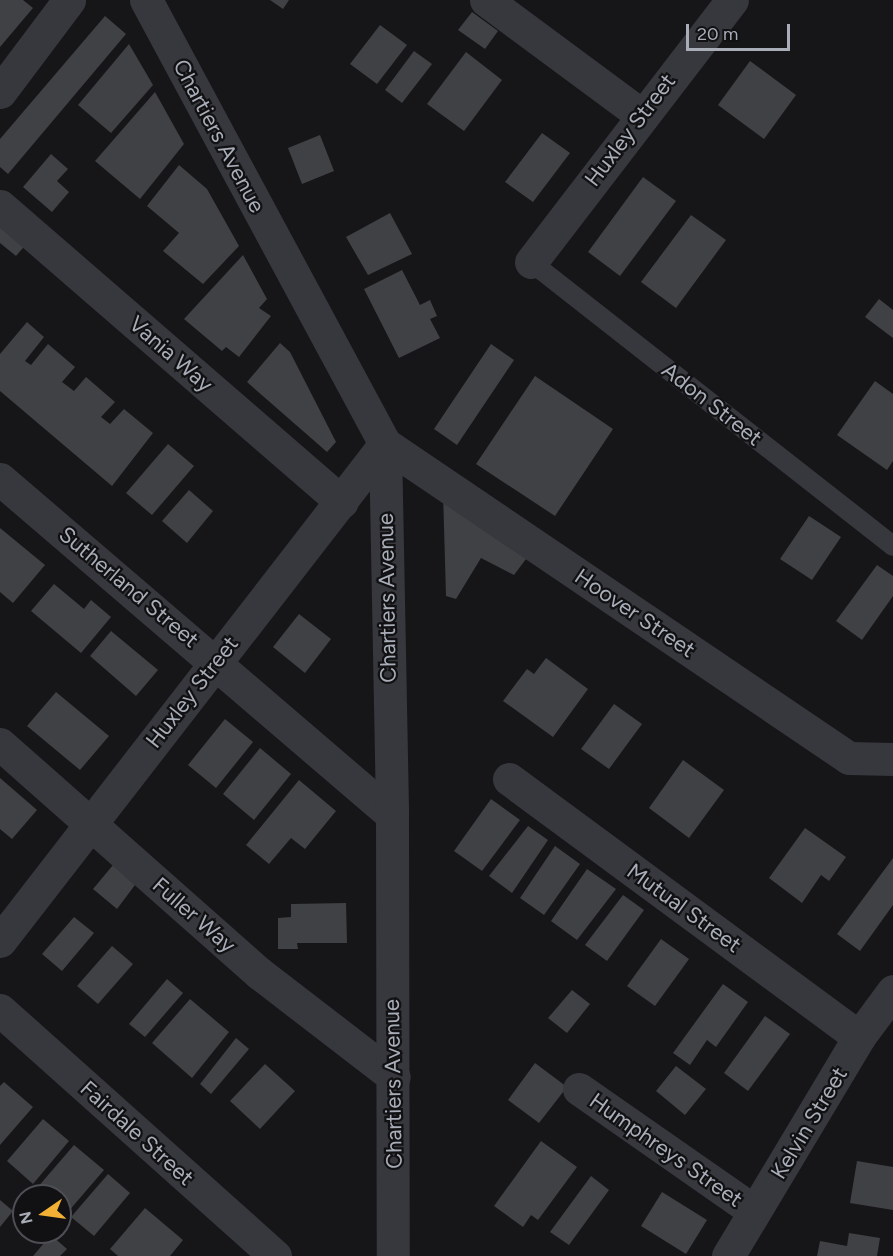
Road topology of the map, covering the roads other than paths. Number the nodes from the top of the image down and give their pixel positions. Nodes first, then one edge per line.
1 (146, 0) edge
2 (486, 0) edge
3 (732, 0) edge
4 (67, 1) edge
5 (0, 92) edge
6 (640, 114) junction
7 (0, 206) edge
8 (531, 262) joint
9 (385, 444) junction
10 (0, 479) edge
11 (342, 502) junction
12 (893, 546) edge
13 (216, 661) junction
14 (0, 744) edge
15 (893, 759) edge
16 (509, 779) dead end
17 (392, 816) junction
18 (90, 824) junction
19 (0, 941) edge
20 (893, 991) edge
21 (0, 1010) edge
22 (859, 1037) junction
23 (394, 1077) junction
24 (579, 1089) dead end
25 (754, 1211) junction
26 (274, 1256) edge
27 (393, 1256) edge
28 (728, 1256) edge

1 - 9 street, Chartiers Avenue
2 - 6 street
3 - 6 street, Huxley Street
4 - 5 street
6 - 8 street, Huxley Street
7 - 11 street, Vania Way
8 - 12 lane, Adon Street
9 - 11 street, Huxley Street
9 - 15 street, Hoover Street
9 - 17 street, Chartiers Avenue
10 - 13 street, Sutherland Street
11 - 13 street, Huxley Street
13 - 17 street, Sutherland Street
13 - 18 street, Huxley Street
14 - 18 street, Fuller Way
16 - 22 street, Mutual Street
17 - 23 street, Chartiers Avenue
18 - 19 street, Huxley Street
18 - 23 street, Fuller Way
20 - 22 street, Kelvin Street
21 - 26 street, Fairdale Street
22 - 25 street, Kelvin Street
23 - 27 street, Chartiers Avenue
24 - 25 street, Humphreys Street
25 - 28 street, Kelvin Street

